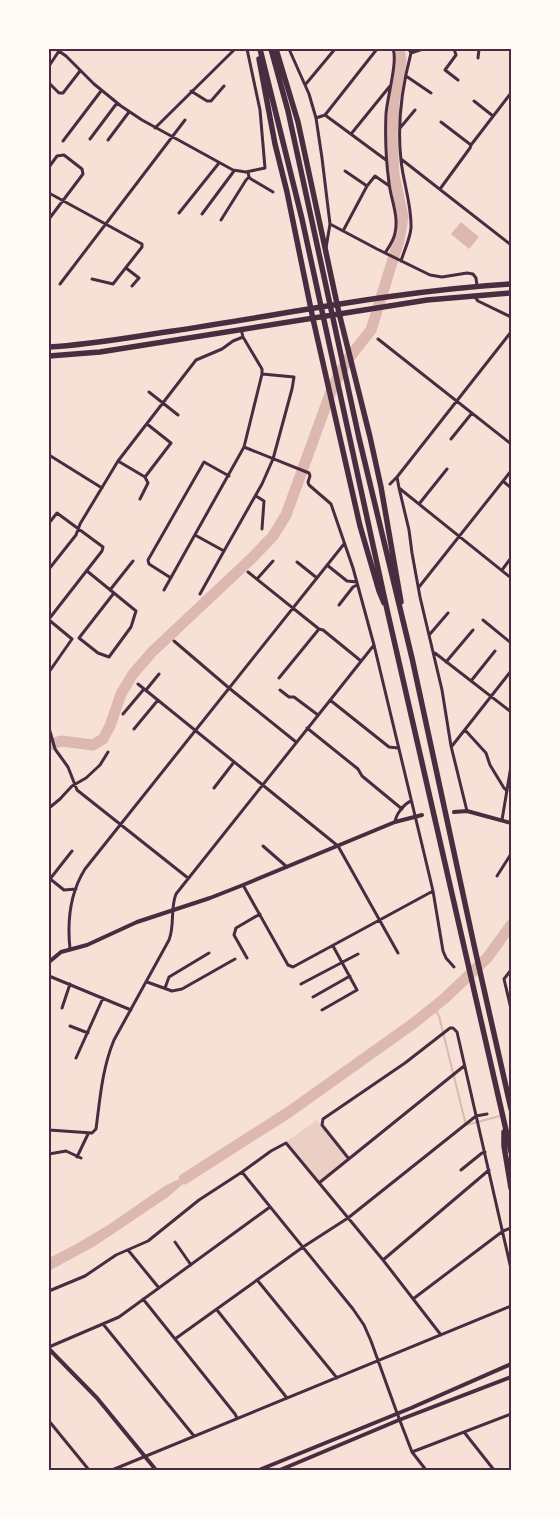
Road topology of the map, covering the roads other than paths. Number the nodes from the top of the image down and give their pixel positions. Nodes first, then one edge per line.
1 (247, 49) edge
2 (259, 49) edge
3 (271, 49) edge
4 (276, 49) edge
5 (289, 49) edge
6 (335, 49) edge
7 (377, 49) edge
8 (393, 49) edge
9 (423, 49) edge
10 (454, 49) edge
11 (479, 49) edge
12 (57, 50) edge
13 (234, 50) dead end
14 (410, 51) edge
15 (478, 58) dead end
16 (49, 66) edge
17 (80, 71) junction
18 (406, 76) junction
19 (458, 80) dead end
20 (49, 83) edge
21 (304, 85) junction
22 (224, 86) dead end
23 (390, 86) junction
24 (101, 91) junction
25 (191, 91) junction
26 (431, 93) dead end
27 (511, 93) edge
28 (474, 101) dead end
29 (117, 104) junction
30 (415, 110) dead end
31 (129, 112) junction
32 (325, 115) junction
33 (493, 116) junction
34 (316, 118) junction
35 (186, 120) dead end
36 (441, 122) dead end
37 (155, 128) junction
38 (400, 128) junction
39 (350, 134) junction
40 (171, 137) junction
41 (90, 139) dead end
42 (108, 140) dead end
43 (63, 141) dead end
44 (471, 145) junction
45 (400, 159) junction
46 (387, 160) junction
47 (219, 163) junction
48 (49, 168) edge
49 (234, 170) junction
50 (345, 171) dead end
51 (248, 172) junction
52 (249, 177) junction
53 (389, 185) junction
54 (367, 186) junction
55 (440, 189) junction
56 (273, 192) dead end
57 (49, 193) edge
58 (63, 200) junction
59 (179, 213) dead end
60 (202, 214) dead end
61 (49, 219) edge
62 (221, 220) dead end
63 (107, 223) junction
64 (330, 224) junction
65 (343, 231) junction
66 (511, 245) edge
67 (325, 250) junction
68 (387, 254) junction
69 (401, 261) junction
70 (126, 268) junction
71 (92, 278) dead end
72 (60, 284) dead end
73 (511, 284) edge
74 (132, 286) dead end
75 (477, 286) junction
76 (511, 293) edge
77 (474, 296) junction
78 (337, 304) junction
79 (311, 308) junction
80 (339, 313) junction
81 (511, 317) edge
82 (312, 319) junction
83 (241, 329) junction
84 (511, 332) edge
85 (243, 337) junction
86 (378, 339) dead end
87 (49, 347) edge
88 (49, 356) edge
89 (262, 374) junction
90 (149, 392) dead end
91 (457, 401) junction
92 (162, 403) junction
93 (472, 413) junction
94 (178, 415) dead end
95 (147, 424) junction
96 (451, 439) dead end
97 (511, 444) edge
98 (244, 447) junction
99 (49, 456) edge
100 (273, 459) junction
101 (118, 461) junction
102 (446, 469) dead end
103 (511, 471) edge
104 (229, 476) junction
105 (145, 477) junction
106 (397, 477) junction
107 (503, 481) junction
108 (390, 484) dead end
109 (102, 488) junction
110 (399, 488) junction
111 (511, 488) edge
112 (256, 496) junction
113 (140, 499) dead end
114 (419, 504) junction
115 (49, 523) edge
116 (78, 528) junction
117 (262, 529) dead end
118 (195, 535) junction
119 (459, 536) junction
120 (344, 543) junction
121 (224, 551) junction
122 (511, 558) edge
123 (133, 561) dead end
124 (273, 561) dead end
125 (297, 562) dead end
126 (327, 566) junction
127 (49, 569) edge
128 (502, 570) junction
129 (87, 571) junction
130 (248, 572) dead end
131 (170, 578) junction
132 (317, 578) junction
133 (511, 578) edge
134 (257, 579) junction
135 (357, 584) junction
136 (419, 587) junction
137 (164, 590) dead end
138 (112, 592) junction
139 (200, 594) dead end
140 (339, 605) dead end
141 (293, 608) junction
142 (448, 613) dead end
143 (388, 614) junction
144 (49, 619) edge
145 (483, 620) dead end
146 (319, 629) junction
147 (473, 630) dead end
148 (430, 635) junction
149 (79, 638) junction
150 (72, 639) junction
151 (174, 641) dead end
152 (511, 643) edge
153 (374, 645) junction
154 (495, 650) dead end
155 (434, 653) junction
156 (412, 658) junction
157 (361, 661) junction
158 (446, 662) junction
159 (511, 671) edge
160 (49, 672) edge
161 (158, 674) dead end
162 (279, 678) dead end
163 (471, 682) junction
164 (138, 684) dead end
165 (229, 688) junction
166 (145, 690) junction
167 (280, 690) dead end
168 (491, 697) junction
169 (158, 700) junction
170 (330, 700) junction
171 (511, 712) edge
172 (124, 714) dead end
173 (318, 715) junction
174 (49, 728) edge
175 (307, 728) junction
176 (134, 729) dead end
177 (464, 730) junction
178 (196, 731) junction
179 (296, 742) junction
180 (451, 746) junction
181 (398, 748) junction
182 (108, 752) dead end
183 (234, 762) junction
184 (511, 766) edge
185 (510, 782) edge
186 (74, 785) junction
187 (262, 785) junction
188 (214, 788) dead end
189 (507, 790) junction
190 (411, 800) junction
191 (49, 808) edge
192 (402, 809) junction
193 (467, 811) junction
194 (454, 812) dead end
195 (422, 814) dead end
196 (415, 816) junction
197 (502, 820) junction
198 (395, 822) junction
199 (511, 823) edge
200 (121, 825) junction
201 (263, 846) dead end
202 (338, 846) junction
203 (72, 852) dead end
204 (511, 854) edge
205 (287, 867) junction
206 (497, 876) dead end
207 (49, 878) edge
208 (188, 878) junction
209 (244, 885) junction
210 (76, 889) junction
211 (433, 891) junction
212 (173, 910) junction
213 (260, 914) junction
214 (379, 920) junction
215 (333, 946) junction
216 (70, 949) junction
217 (398, 953) dead end
218 (209, 954) dead end
219 (358, 954) dead end
220 (247, 958) dead end
221 (235, 959) dead end
222 (49, 962) edge
223 (342, 963) junction
224 (454, 967) dead end
225 (511, 970) edge
226 (49, 976) edge
227 (350, 976) junction
228 (147, 982) junction
229 (70, 984) junction
230 (301, 984) dead end
231 (165, 988) junction
232 (313, 997) dead end
233 (103, 998) junction
234 (62, 1008) dead end
235 (511, 1009) edge
236 (131, 1010) junction
237 (322, 1010) dead end
238 (70, 1026) dead end
239 (88, 1033) junction
240 (76, 1058) dead end
241 (464, 1066) junction
242 (511, 1109) edge
243 (487, 1114) dead end
244 (476, 1116) junction
245 (504, 1125) junction
246 (49, 1130) edge
247 (89, 1133) junction
248 (485, 1152) junction
249 (511, 1152) edge
250 (49, 1154) edge
251 (349, 1159) junction
252 (461, 1170) dead end
253 (490, 1170) junction
254 (242, 1172) junction
255 (319, 1183) junction
256 (511, 1188) edge
257 (270, 1207) junction
258 (348, 1218) junction
259 (511, 1228) edge
260 (503, 1231) junction
261 (175, 1242) dead end
262 (303, 1247) junction
263 (128, 1250) junction
264 (383, 1260) junction
265 (191, 1264) junction
266 (511, 1269) edge
267 (258, 1281) junction
268 (159, 1288) junction
269 (49, 1291) edge
270 (143, 1299) junction
271 (413, 1300) junction
272 (511, 1306) edge
273 (217, 1310) junction
274 (104, 1324) junction
275 (441, 1335) junction
276 (176, 1339) junction
277 (49, 1348) edge
278 (378, 1361) junction
279 (511, 1364) edge
280 (511, 1377) edge
281 (337, 1378) junction
282 (287, 1398) junction
283 (396, 1413) junction
284 (511, 1414) edge
285 (237, 1418) junction
286 (49, 1420) edge
287 (399, 1420) junction
288 (464, 1432) junction
289 (194, 1436) junction
290 (412, 1452) junction
291 (145, 1457) junction
292 (89, 1470) edge
293 (112, 1470) edge
294 (156, 1470) edge
295 (259, 1470) edge
296 (280, 1470) edge
297 (426, 1470) edge
298 (494, 1470) edge

1 - 51 street
2 - 79 highway
2 - 143 highway
3 - 156 highway
4 - 67 highway
5 - 21 street
6 - 21 street
7 - 32 street
8 - 23 street
9 - 14 street
10 - 19 street
11 - 15 street
12 - 16 street
12 - 17 street
13 - 25 street
14 - 18 street
17 - 20 street
17 - 24 street
18 - 26 street
18 - 38 street
21 - 34 street
22 - 25 street
23 - 39 street
23 - 46 street
24 - 29 street
24 - 43 street
25 - 37 street
27 - 33 street
28 - 33 street
29 - 31 street
29 - 41 street
30 - 38 street
31 - 37 street
31 - 42 street
32 - 34 street
32 - 39 street
33 - 44 street
34 - 64 street
35 - 40 street
36 - 44 street
37 - 40 street
38 - 45 street
39 - 46 street
40 - 47 street
40 - 63 street
44 - 55 street
45 - 55 street
45 - 69 street
46 - 53 street
47 - 49 street
47 - 59 street
48 - 58 street
49 - 51 street
49 - 60 street
50 - 54 street
51 - 52 street
52 - 56 street
52 - 62 street
53 - 54 street
53 - 68 street
54 - 65 street
55 - 66 street
57 - 58 street
58 - 61 street
58 - 63 street
63 - 70 street
63 - 72 street
64 - 65 street
64 - 67 street
65 - 68 street
67 - 78 highway
68 - 69 street
69 - 75 street
70 - 71 street
70 - 74 street
73 - 75 highway
75 - 78 highway
76 - 77 highway
77 - 80 highway
77 - 81 street
78 - 79 highway
78 - 80 highway
79 - 82 highway
79 - 87 highway
80 - 82 highway
80 - 156 highway
82 - 83 highway
82 - 143 highway
83 - 85 street
83 - 88 highway
84 - 91 street
85 - 89 street
85 - 92 street
86 - 91 street
89 - 98 street
89 - 100 street
90 - 92 street
91 - 93 street
91 - 106 street
92 - 94 street
92 - 95 street
93 - 96 street
93 - 97 street
95 - 101 street
95 - 105 street
98 - 100 street
98 - 104 street
99 - 109 street
100 - 112 street
100 - 120 street
101 - 105 street
101 - 109 street
102 - 114 street
103 - 107 street
104 - 118 street
104 - 131 street
105 - 113 street
106 - 108 street
106 - 110 street
107 - 111 street
107 - 119 street
109 - 116 street
110 - 114 street
110 - 136 street
112 - 117 street
112 - 121 street
114 - 119 street
115 - 116 street
116 - 127 street
116 - 129 street
118 - 121 street
118 - 131 street
119 - 128 street
119 - 136 street
120 - 126 street
120 - 135 street
121 - 139 street
122 - 128 street
123 - 138 street
124 - 134 street
125 - 132 street
126 - 132 street
126 - 135 street
128 - 133 street
129 - 138 street
129 - 144 street
130 - 134 street
131 - 137 street
132 - 141 street
134 - 141 street
135 - 140 street
135 - 153 street
136 - 148 street
138 - 149 street
138 - 149 street
141 - 146 street
141 - 165 street
142 - 148 street
143 - 245 highway
144 - 150 street
145 - 152 street
146 - 157 street
146 - 162 street
147 - 158 street
148 - 155 street
149 - 150 street
150 - 160 street
151 - 165 street
153 - 157 street
153 - 181 street
154 - 163 street
155 - 158 street
155 - 180 street
156 - 242 highway
157 - 170 street
158 - 163 street
159 - 168 street
161 - 166 street
163 - 168 street
164 - 166 street
165 - 178 street
165 - 179 street
166 - 169 street
166 - 172 street
167 - 173 street
168 - 171 street
168 - 177 street
169 - 176 street
169 - 178 street
170 - 173 street
170 - 181 street
173 - 175 street
174 - 186 street
175 - 179 street
175 - 192 street
177 - 180 street
177 - 189 street
178 - 183 street
178 - 200 street
179 - 187 street
180 - 193 street
181 - 190 street
182 - 186 street
183 - 187 street
183 - 188 street
184 - 185 street
185 - 189 street
186 - 191 street
186 - 200 street
187 - 202 street
187 - 208 street
189 - 197 street
190 - 192 street
190 - 196 street
192 - 198 street
193 - 194 street
193 - 197 street
195 - 196 street
196 - 198 street
196 - 211 street
197 - 199 street
198 - 202 street
200 - 208 street
200 - 210 street
201 - 205 street
202 - 205 street
202 - 214 street
203 - 207 street
204 - 206 street
205 - 209 street
207 - 210 street
208 - 212 street
209 - 212 street
209 - 213 street
210 - 216 street
211 - 214 street
211 - 224 street
212 - 216 street
212 - 228 street
213 - 215 street
213 - 220 street
214 - 215 street
214 - 217 street
215 - 223 street
216 - 222 street
218 - 231 street
219 - 223 street
221 - 231 street
223 - 227 street
223 - 230 street
225 - 235 street
226 - 229 street
227 - 232 street
227 - 237 street
228 - 231 street
228 - 236 street
229 - 233 street
229 - 234 street
233 - 236 street
233 - 239 street
236 - 247 street
238 - 239 street
239 - 240 street
241 - 244 street
241 - 251 street
241 - 251 street
243 - 244 street
244 - 248 street
244 - 258 street
245 - 249 highway
245 - 256 highway
246 - 247 street
247 - 250 street
248 - 252 street
248 - 253 street
251 - 255 street
253 - 260 street
253 - 264 street
254 - 255 street
254 - 257 street
254 - 263 street
255 - 258 street
257 - 262 street
257 - 265 street
258 - 262 street
258 - 264 street
259 - 260 street
260 - 266 street
260 - 271 street
261 - 265 street
262 - 267 street
262 - 278 street
263 - 268 street
263 - 269 street
264 - 271 street
265 - 268 street
267 - 273 street
267 - 281 street
268 - 270 street
270 - 274 street
270 - 276 street
271 - 275 street
272 - 275 street
273 - 276 street
273 - 282 street
274 - 277 street
274 - 289 street
275 - 278 street
276 - 285 street
277 - 291 street
278 - 281 street
278 - 283 street
279 - 283 street
280 - 287 street
281 - 282 street
282 - 285 street
283 - 287 street
283 - 295 street
284 - 288 street
285 - 289 street
286 - 292 street
287 - 290 street
287 - 296 street
288 - 290 street
288 - 298 street
289 - 291 street
290 - 297 street
291 - 293 street
291 - 294 street

